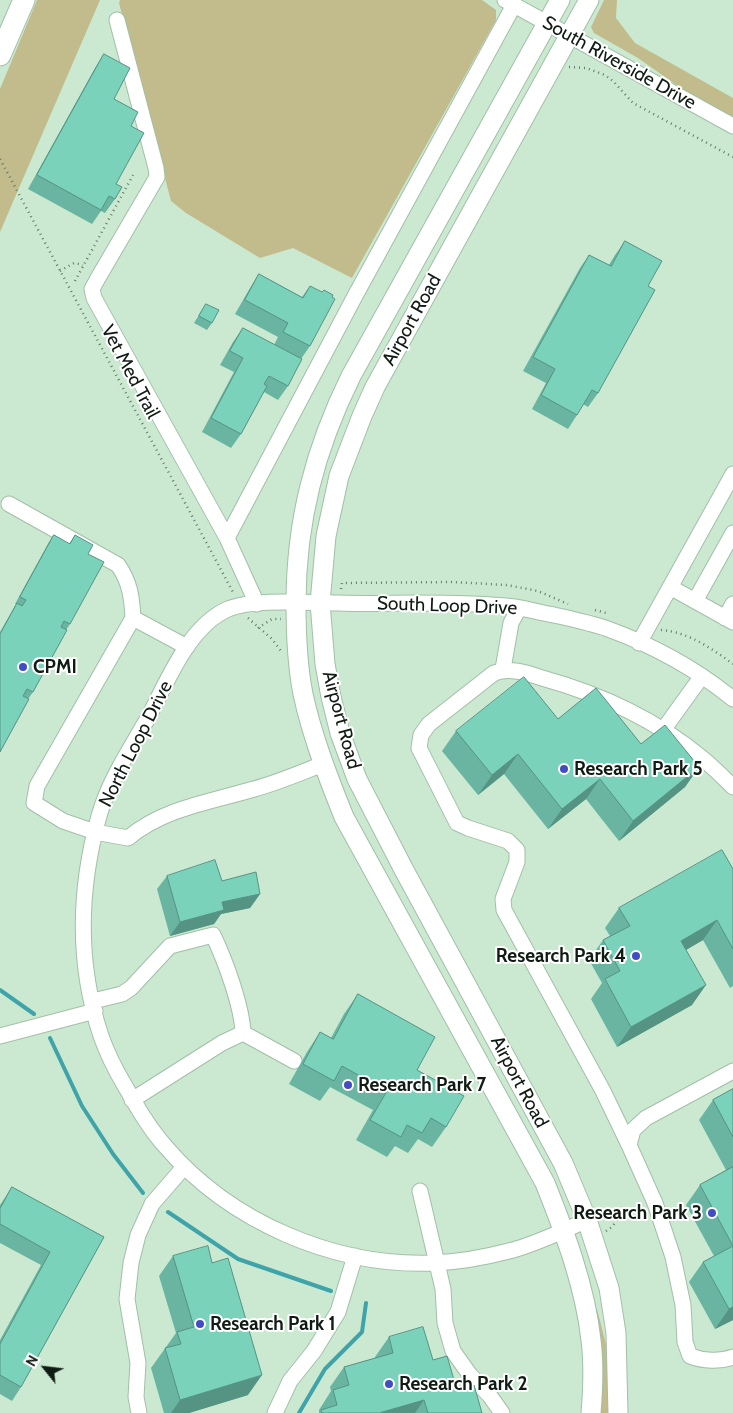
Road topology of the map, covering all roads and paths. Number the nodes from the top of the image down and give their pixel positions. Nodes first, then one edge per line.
1 (24, 0) edge
2 (560, 0) edge
3 (589, 0) edge
4 (510, 3) edge
5 (117, 20) dead end
6 (547, 23) junction
7 (569, 35) junction
8 (1, 52) edge
9 (563, 64) dead end
10 (733, 126) edge
11 (733, 158) edge
12 (0, 160) edge
13 (133, 175) dead end
14 (83, 266) junction
15 (60, 271) junction
16 (75, 281) dead end
17 (733, 474) edge
18 (10, 504) dead end
19 (733, 533) edge
20 (227, 538) junction
21 (670, 587) junction
22 (538, 590) dead end
23 (341, 596) dead end
24 (236, 598) dead end
25 (695, 601) junction
26 (296, 602) junction
27 (320, 603) junction
28 (257, 604) junction
29 (733, 604) edge
30 (518, 608) junction
31 (246, 615) dead end
32 (133, 618) junction
33 (282, 618) dead end
34 (729, 620) edge
35 (258, 628) junction
36 (640, 643) junction
37 (186, 647) junction
38 (282, 654) dead end
39 (503, 670) junction
40 (702, 676) junction
41 (733, 698) edge
42 (663, 730) junction
43 (323, 764) junction
44 (733, 787) edge
45 (95, 832) junction
46 (94, 1006) junction
47 (243, 1033) junction
48 (0, 1036) edge
49 (294, 1061) dead end
50 (733, 1071) edge
51 (132, 1100) junction
52 (629, 1145) junction
53 (184, 1167) junction
54 (420, 1191) dead end
55 (654, 1200) junction
56 (594, 1227) junction
57 (564, 1231) junction
58 (355, 1256) junction
59 (436, 1263) junction
60 (733, 1357) edge
61 (140, 1413) edge
62 (275, 1413) edge
63 (502, 1413) edge
64 (591, 1413) edge
65 (618, 1413) edge

1 - 8 highway
2 - 6 main road, Airport Road
3 - 7 main road, Airport Road
4 - 6 street, South Riverside Drive
4 - 20 street
5 - 20 street
6 - 7 street, South Riverside Drive
6 - 26 main road, Airport Road
7 - 10 street, South Riverside Drive
7 - 27 main road, Airport Road
9 - 11 path
12 - 15 path, Vet Med Trail
13 - 14 path
14 - 15 path
14 - 16 path
15 - 24 path, Vet Med Trail
17 - 21 street
18 - 32 street
19 - 25 street
20 - 28 street
21 - 25 street
21 - 36 street
22 - 23 path
25 - 34 street
26 - 27 street, South Loop Drive
26 - 28 street, North Loop Drive
26 - 43 main road, Airport Road
27 - 30 street, South Loop Drive
27 - 56 main road, Airport Road
28 - 37 street, North Loop Drive
29 - 34 street
30 - 36 street, South Loop Drive
30 - 39 street
31 - 35 path
32 - 37 street
32 - 45 street
33 - 35 path
35 - 38 path
36 - 40 street, South Loop Drive
37 - 45 street, North Loop Drive
39 - 42 street
39 - 52 street
40 - 41 street, South Loop Drive
40 - 42 street
42 - 44 street
43 - 45 street
43 - 57 main road, Airport Road
45 - 46 street, North Loop Drive
46 - 47 street
46 - 48 street
46 - 51 street, North Loop Drive
47 - 49 street
47 - 51 street
50 - 52 street
51 - 53 street, North Loop Drive
52 - 55 street
53 - 58 street, North Loop Drive
53 - 61 street
54 - 59 street
55 - 56 path
55 - 60 street
56 - 57 street, North Loop Drive
56 - 65 main road, Airport Road
57 - 59 street, North Loop Drive
57 - 64 main road, Airport Road
58 - 59 street, North Loop Drive
58 - 62 street
59 - 63 street

